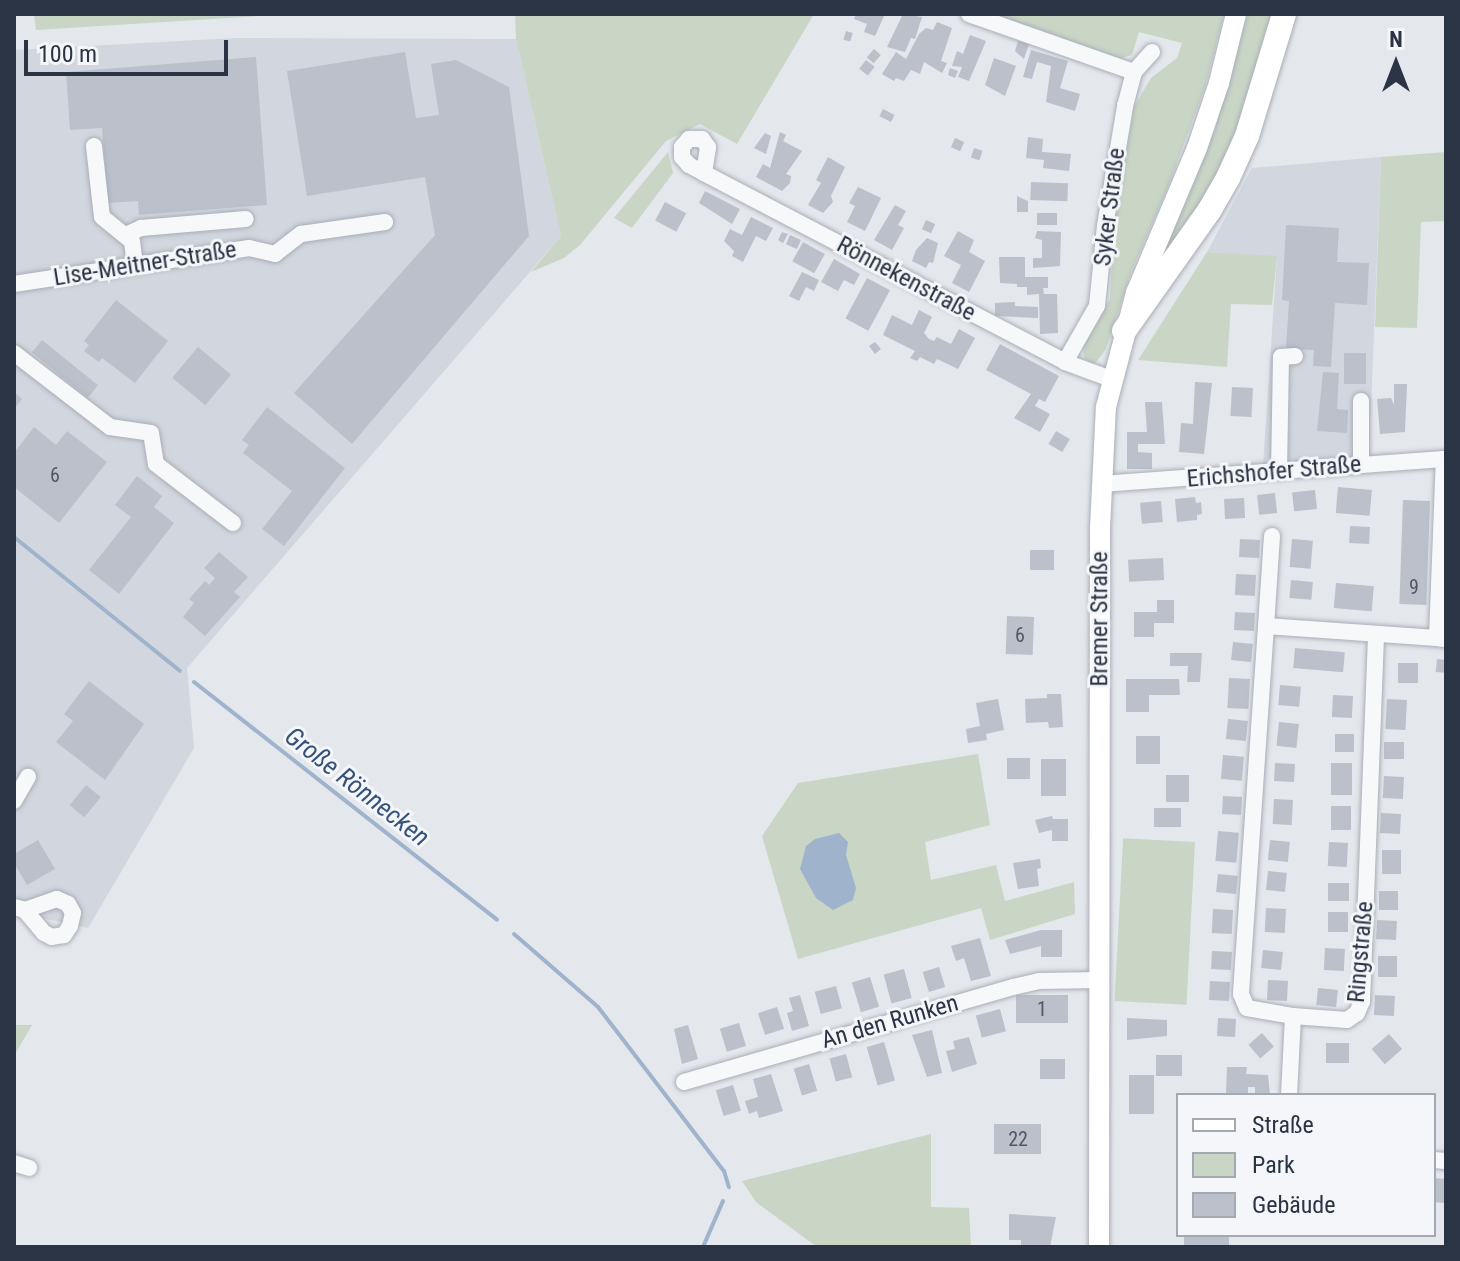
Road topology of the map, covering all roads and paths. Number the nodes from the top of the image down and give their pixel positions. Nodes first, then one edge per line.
1 (969, 14) edge
2 (1236, 14) edge
3 (1284, 14) edge
4 (1152, 52) dead end
5 (1134, 72) junction
6 (94, 146) dead end
7 (704, 173) dead end
8 (246, 219) dead end
9 (385, 222) dead end
10 (126, 235) junction
11 (135, 265) junction
12 (14, 284) edge
13 (1124, 331) junction
14 (14, 353) edge
15 (1295, 356) dead end
16 (1065, 362) junction
17 (1111, 379) junction
18 (1361, 401) dead end
19 (1445, 459) edge
20 (1361, 465) junction
21 (1279, 472) junction
22 (1102, 484) junction
23 (233, 523) dead end
24 (1272, 536) dead end
25 (1266, 626) junction
26 (1376, 634) junction
27 (1441, 639) edge
28 (28, 777) dead end
29 (14, 801) edge
30 (1099, 980) junction
31 (1293, 1016) junction
32 (684, 1082) dead end
33 (1289, 1093) edge
34 (1099, 1247) edge

1 - 5 street
2 - 13 main road, Bremer Straße
3 - 13 highway
4 - 5 street, Syker Straße
5 - 16 street, Syker Straße
6 - 10 street
7 - 16 street, Rönnekenstraße
8 - 10 street
9 - 11 street, Lise-Meitner-Straße
10 - 11 street
11 - 12 street, Lise-Meitner-Straße
13 - 17 main road, Bremer Straße
14 - 23 street
15 - 21 street
16 - 17 street, Rönnekenstraße
17 - 22 main road, Bremer Straße
18 - 20 street
19 - 20 street, Erichshofer Straße
19 - 27 street
20 - 21 street, Erichshofer Straße
21 - 22 street, Erichshofer Straße
22 - 30 main road, Bremer Straße
24 - 25 street, Ringstraße
25 - 26 street
25 - 31 street, Ringstraße
26 - 27 street
26 - 31 street, Ringstraße
28 - 29 street
30 - 32 street, An den Runken
30 - 34 main road, Bremer Straße
31 - 33 street

